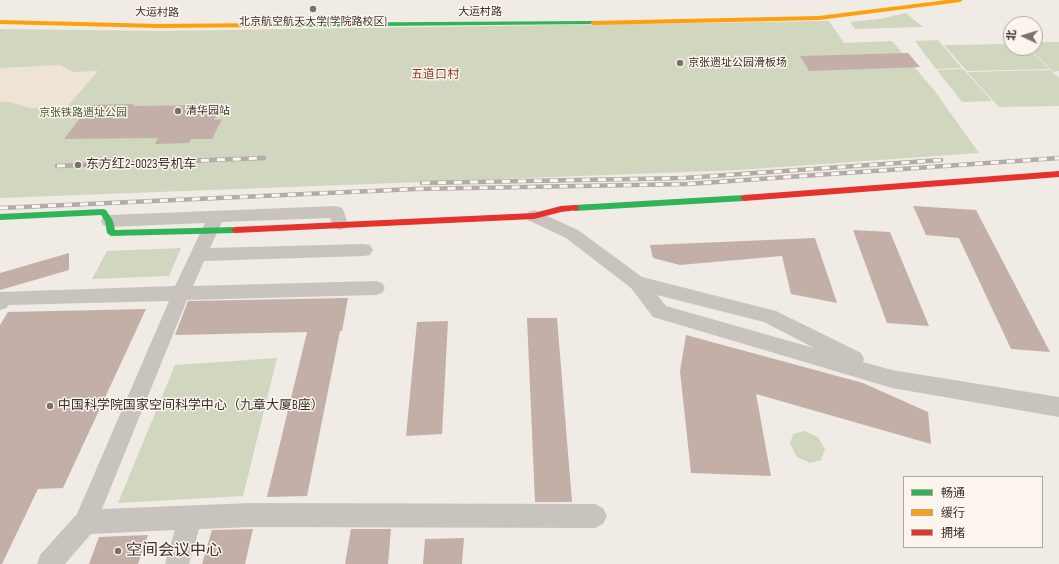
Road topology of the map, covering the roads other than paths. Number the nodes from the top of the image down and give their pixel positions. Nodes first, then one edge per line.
1 (960, 0) edge
2 (926, 2) edge
3 (0, 22) edge
4 (1059, 174) edge
5 (534, 216) junction
6 (0, 217) edge
7 (109, 221) joint
8 (213, 224) junction
9 (340, 224) joint
10 (364, 250) dead end
11 (199, 255) junction
12 (637, 283) junction
13 (376, 288) dead end
14 (181, 293) junction
15 (0, 303) edge
16 (892, 379) junction
17 (1059, 407) edge
18 (595, 516) dead end
19 (191, 517) junction
20 (85, 522) junction
21 (49, 564) edge
22 (177, 564) edge

1 - 2 street, 大运村路
2 - 3 street, 大运村路
4 - 5 street
5 - 9 street
5 - 12 street
6 - 7 street
7 - 8 street
8 - 9 street
8 - 11 street
10 - 11 street
11 - 14 street
12 - 16 street
12 - 16 street
13 - 14 street
14 - 15 street
14 - 20 street
16 - 17 street
18 - 19 street
19 - 20 street
19 - 22 street
20 - 21 street

